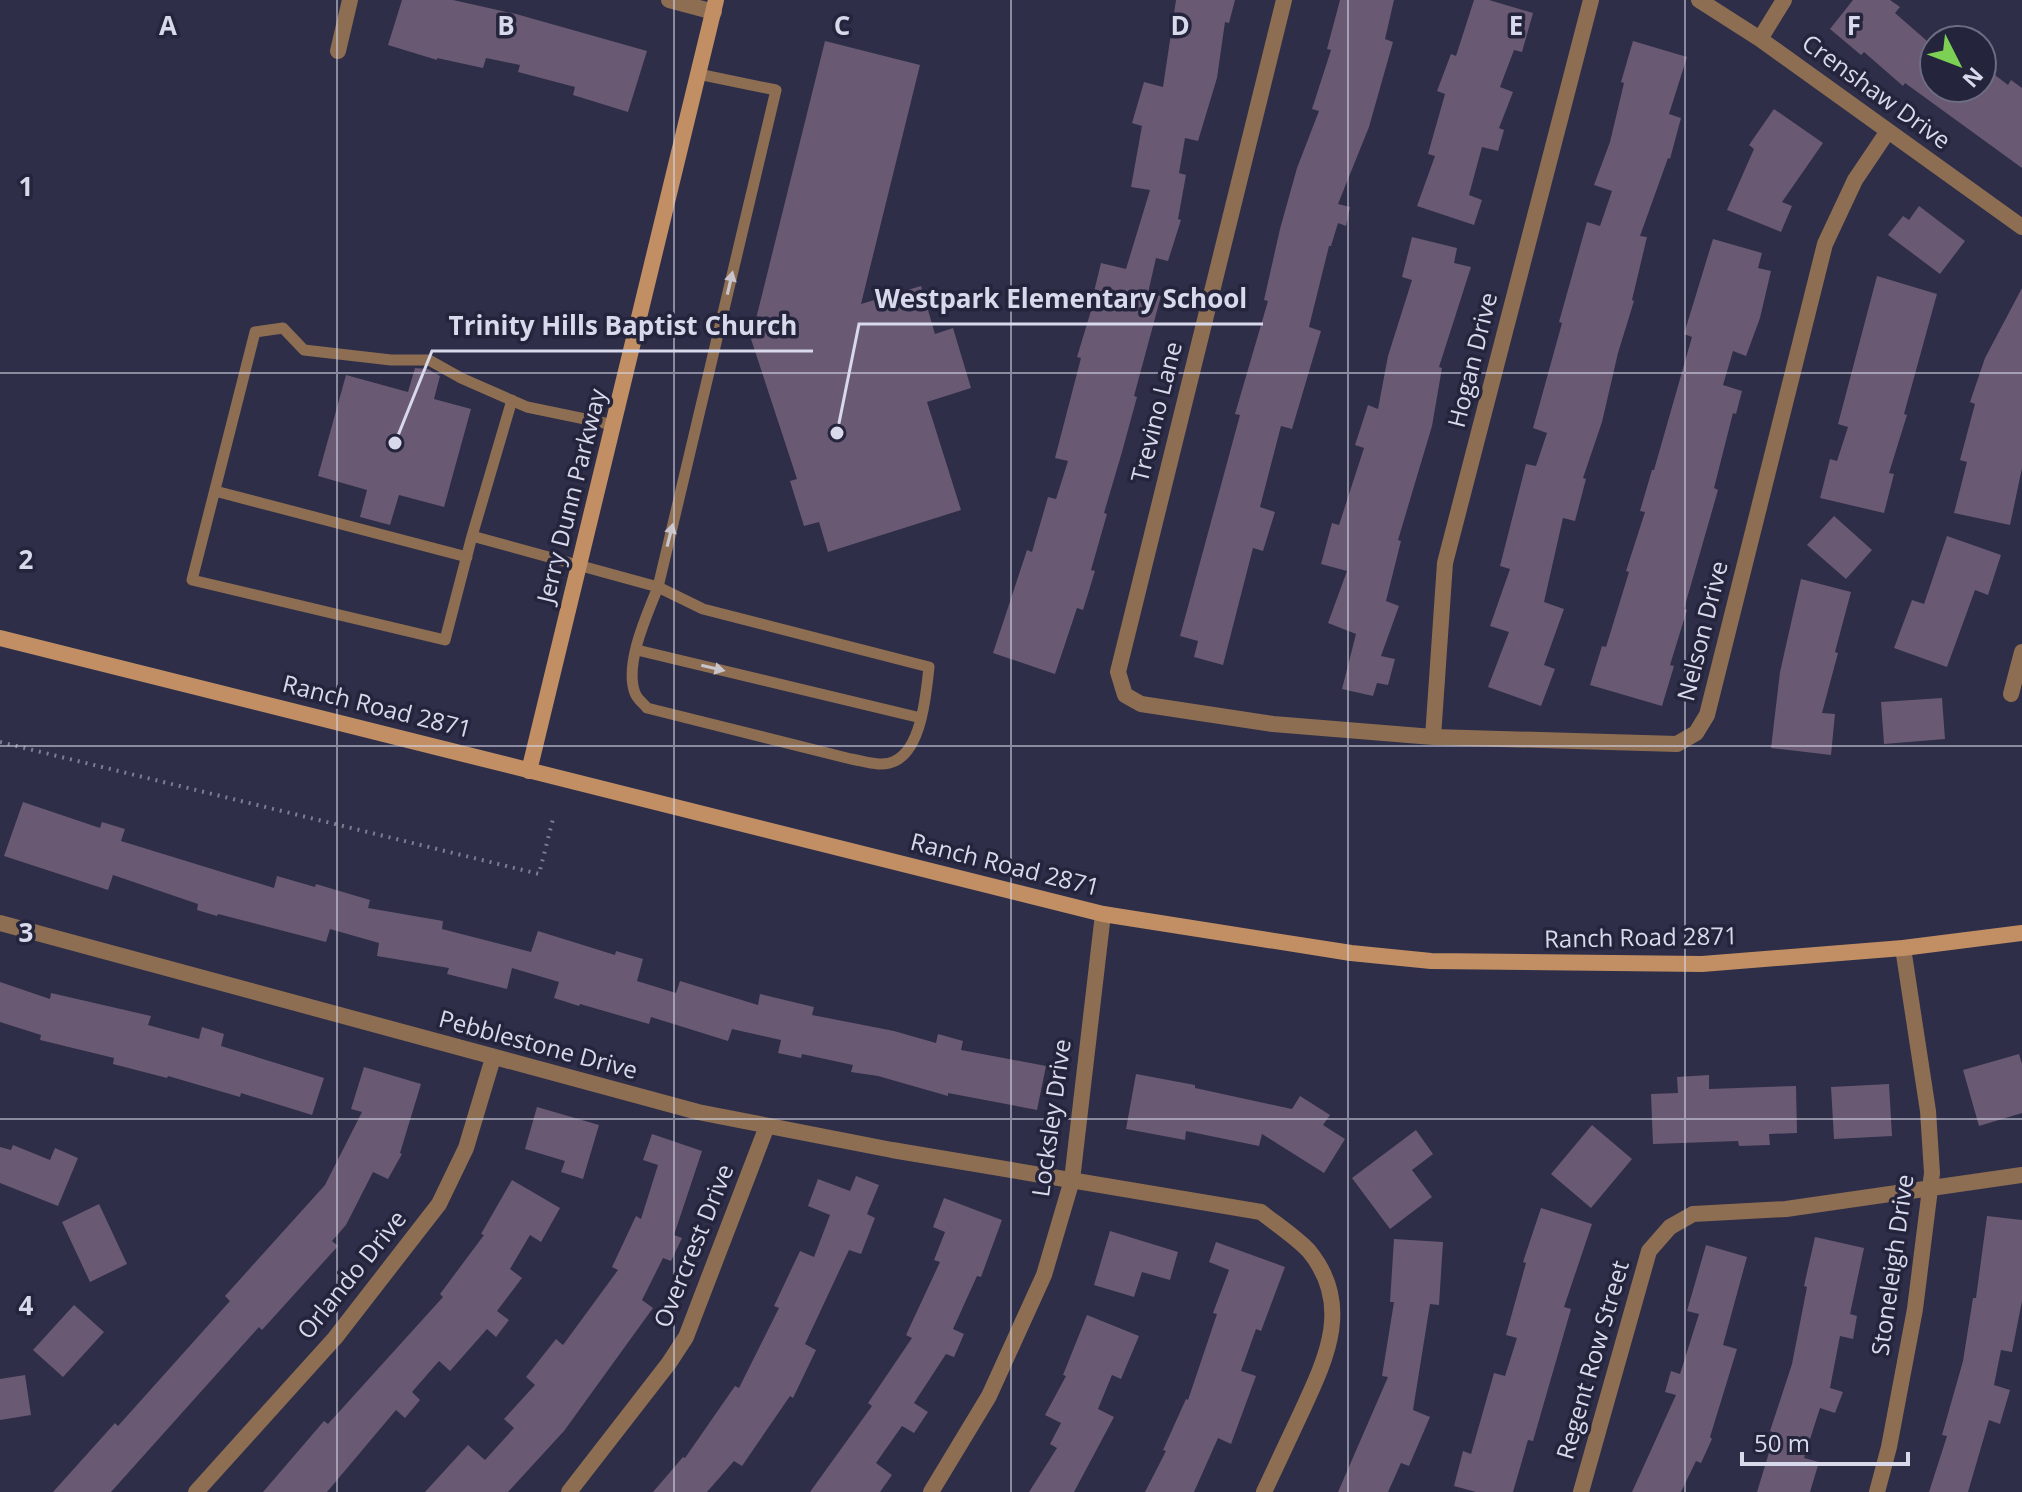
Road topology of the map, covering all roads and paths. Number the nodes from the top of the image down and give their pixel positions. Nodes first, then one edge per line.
1 (350, 0) edge
2 (669, 0) edge
3 (1284, 0) edge
4 (1591, 0) edge
5 (1699, 0) edge
6 (1784, 0) edge
7 (715, 6) edge
8 (1760, 39) junction
9 (338, 51) dead end
10 (698, 74) junction
11 (1888, 131) junction
12 (2022, 227) edge
13 (512, 400) junction
14 (614, 425) junction
15 (215, 491) junction
16 (472, 536) junction
17 (467, 557) junction
18 (580, 564) junction
19 (658, 587) junction
20 (1, 640) edge
21 (637, 650) junction
22 (2022, 652) edge
23 (2011, 694) dead end
24 (1125, 695) joint
25 (921, 718) junction
26 (1433, 737) junction
27 (0, 742) edge
28 (529, 771) junction
29 (553, 819) dead end
30 (1103, 914) junction
31 (0, 923) edge
32 (2022, 933) edge
33 (1903, 948) junction
34 (493, 1058) junction
35 (767, 1126) junction
36 (2022, 1175) edge
37 (1072, 1180) junction
38 (1930, 1188) junction
39 (196, 1492) edge
40 (569, 1492) edge
41 (931, 1492) edge
42 (1264, 1492) edge
43 (1581, 1492) edge
44 (1877, 1492) edge

1 - 9 street
2 - 7 street
3 - 24 street, Trevino Lane
4 - 26 street, Hogan Drive
5 - 8 street, Crenshaw Drive
6 - 8 street
7 - 10 main road, Jerry Dunn Parkway
8 - 11 street, Crenshaw Drive
10 - 14 main road, Jerry Dunn Parkway
19 -> 10 lane
11 - 12 street, Crenshaw Drive
11 - 26 street, Nelson Drive
13 - 14 lane
13 - 15 lane
13 - 16 lane
14 - 18 main road, Jerry Dunn Parkway
15 - 17 lane
15 - 17 lane
16 - 17 lane
16 - 18 lane
18 - 19 lane
18 - 28 main road, Jerry Dunn Parkway
19 - 21 lane
19 - 25 lane
20 - 28 main road, Ranch Road 2871
21 -> 25 lane
21 - 25 lane
22 - 23 street
24 - 26 street, Nelson Drive
27 - 29 path
28 - 30 main road, Ranch Road 2871
30 - 33 main road, Ranch Road 2871
30 - 37 street, Locksley Drive
31 - 34 street, Pebblestone Drive
32 - 33 main road, Ranch Road 2871
33 - 38 street, Stoneleigh Drive
34 - 35 street, Pebblestone Drive
34 - 39 street, Orlando Drive
35 - 37 street, Pebblestone Drive
35 - 40 street, Overcrest Drive
36 - 38 street, Regent Row Street
37 - 41 street, Locksley Drive
37 - 42 street, Pebblestone Drive
38 - 43 street, Regent Row Street
38 - 44 street, Stoneleigh Drive

